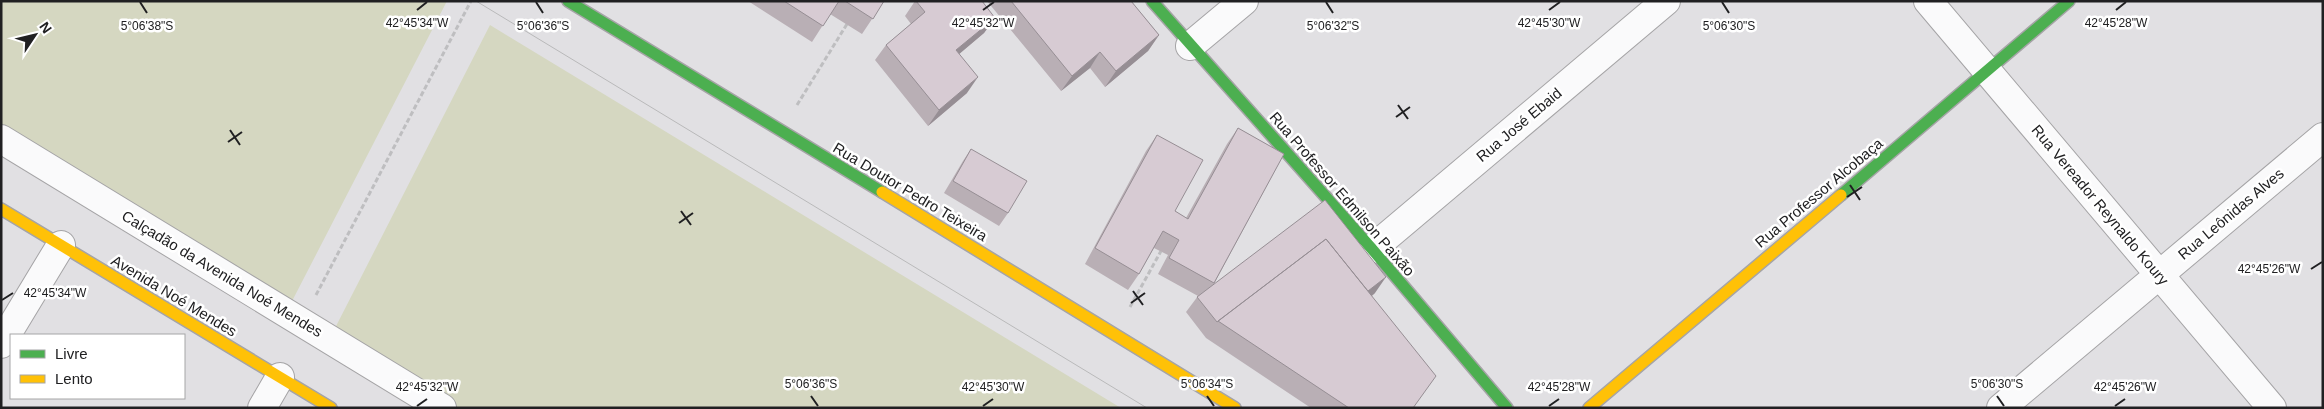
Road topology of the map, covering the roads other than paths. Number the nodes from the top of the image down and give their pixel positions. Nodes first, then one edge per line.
1 (568, 1) edge
2 (1152, 1) edge
3 (1244, 1) edge
4 (1666, 1) edge
5 (1928, 1) edge
6 (2069, 1) edge
7 (1190, 46) junction
8 (1987, 71) junction
9 (2323, 136) edge
10 (1, 139) edge
11 (1, 209) edge
12 (61, 245) junction
13 (1372, 249) junction
14 (2159, 274) junction
15 (1, 344) edge
16 (280, 377) junction
17 (262, 408) edge
18 (332, 408) edge
19 (442, 408) edge
20 (1235, 408) edge
21 (1506, 408) edge
22 (1589, 408) edge
23 (2001, 408) edge
24 (2272, 408) edge

1 - 20 street, Rua Doutor Pedro Teixeira
2 - 7 street, Rua Professor Edmilson Paixão
3 - 7 street
4 - 13 street, Rua José Ebaid
5 - 8 street, Rua Vereador Reynaldo Koury
6 - 8 street, Rua Professor Alcobaça
7 - 13 street, Rua Professor Edmilson Paixão
8 - 14 street, Rua Vereador Reynaldo Koury
8 - 22 street, Rua Professor Alcobaça
9 - 14 street, Rua Leônidas Alves
10 - 19 street, Calçadão da Avenida Noé Mendes
11 - 12 street, Avenida Noé Mendes
12 - 15 street
12 - 16 street, Avenida Noé Mendes
13 - 21 street, Rua Professor Edmilson Paixão
14 - 23 street, Rua Leônidas Alves
14 - 24 street, Rua Vereador Reynaldo Koury
16 - 17 street
16 - 18 street, Avenida Noé Mendes

